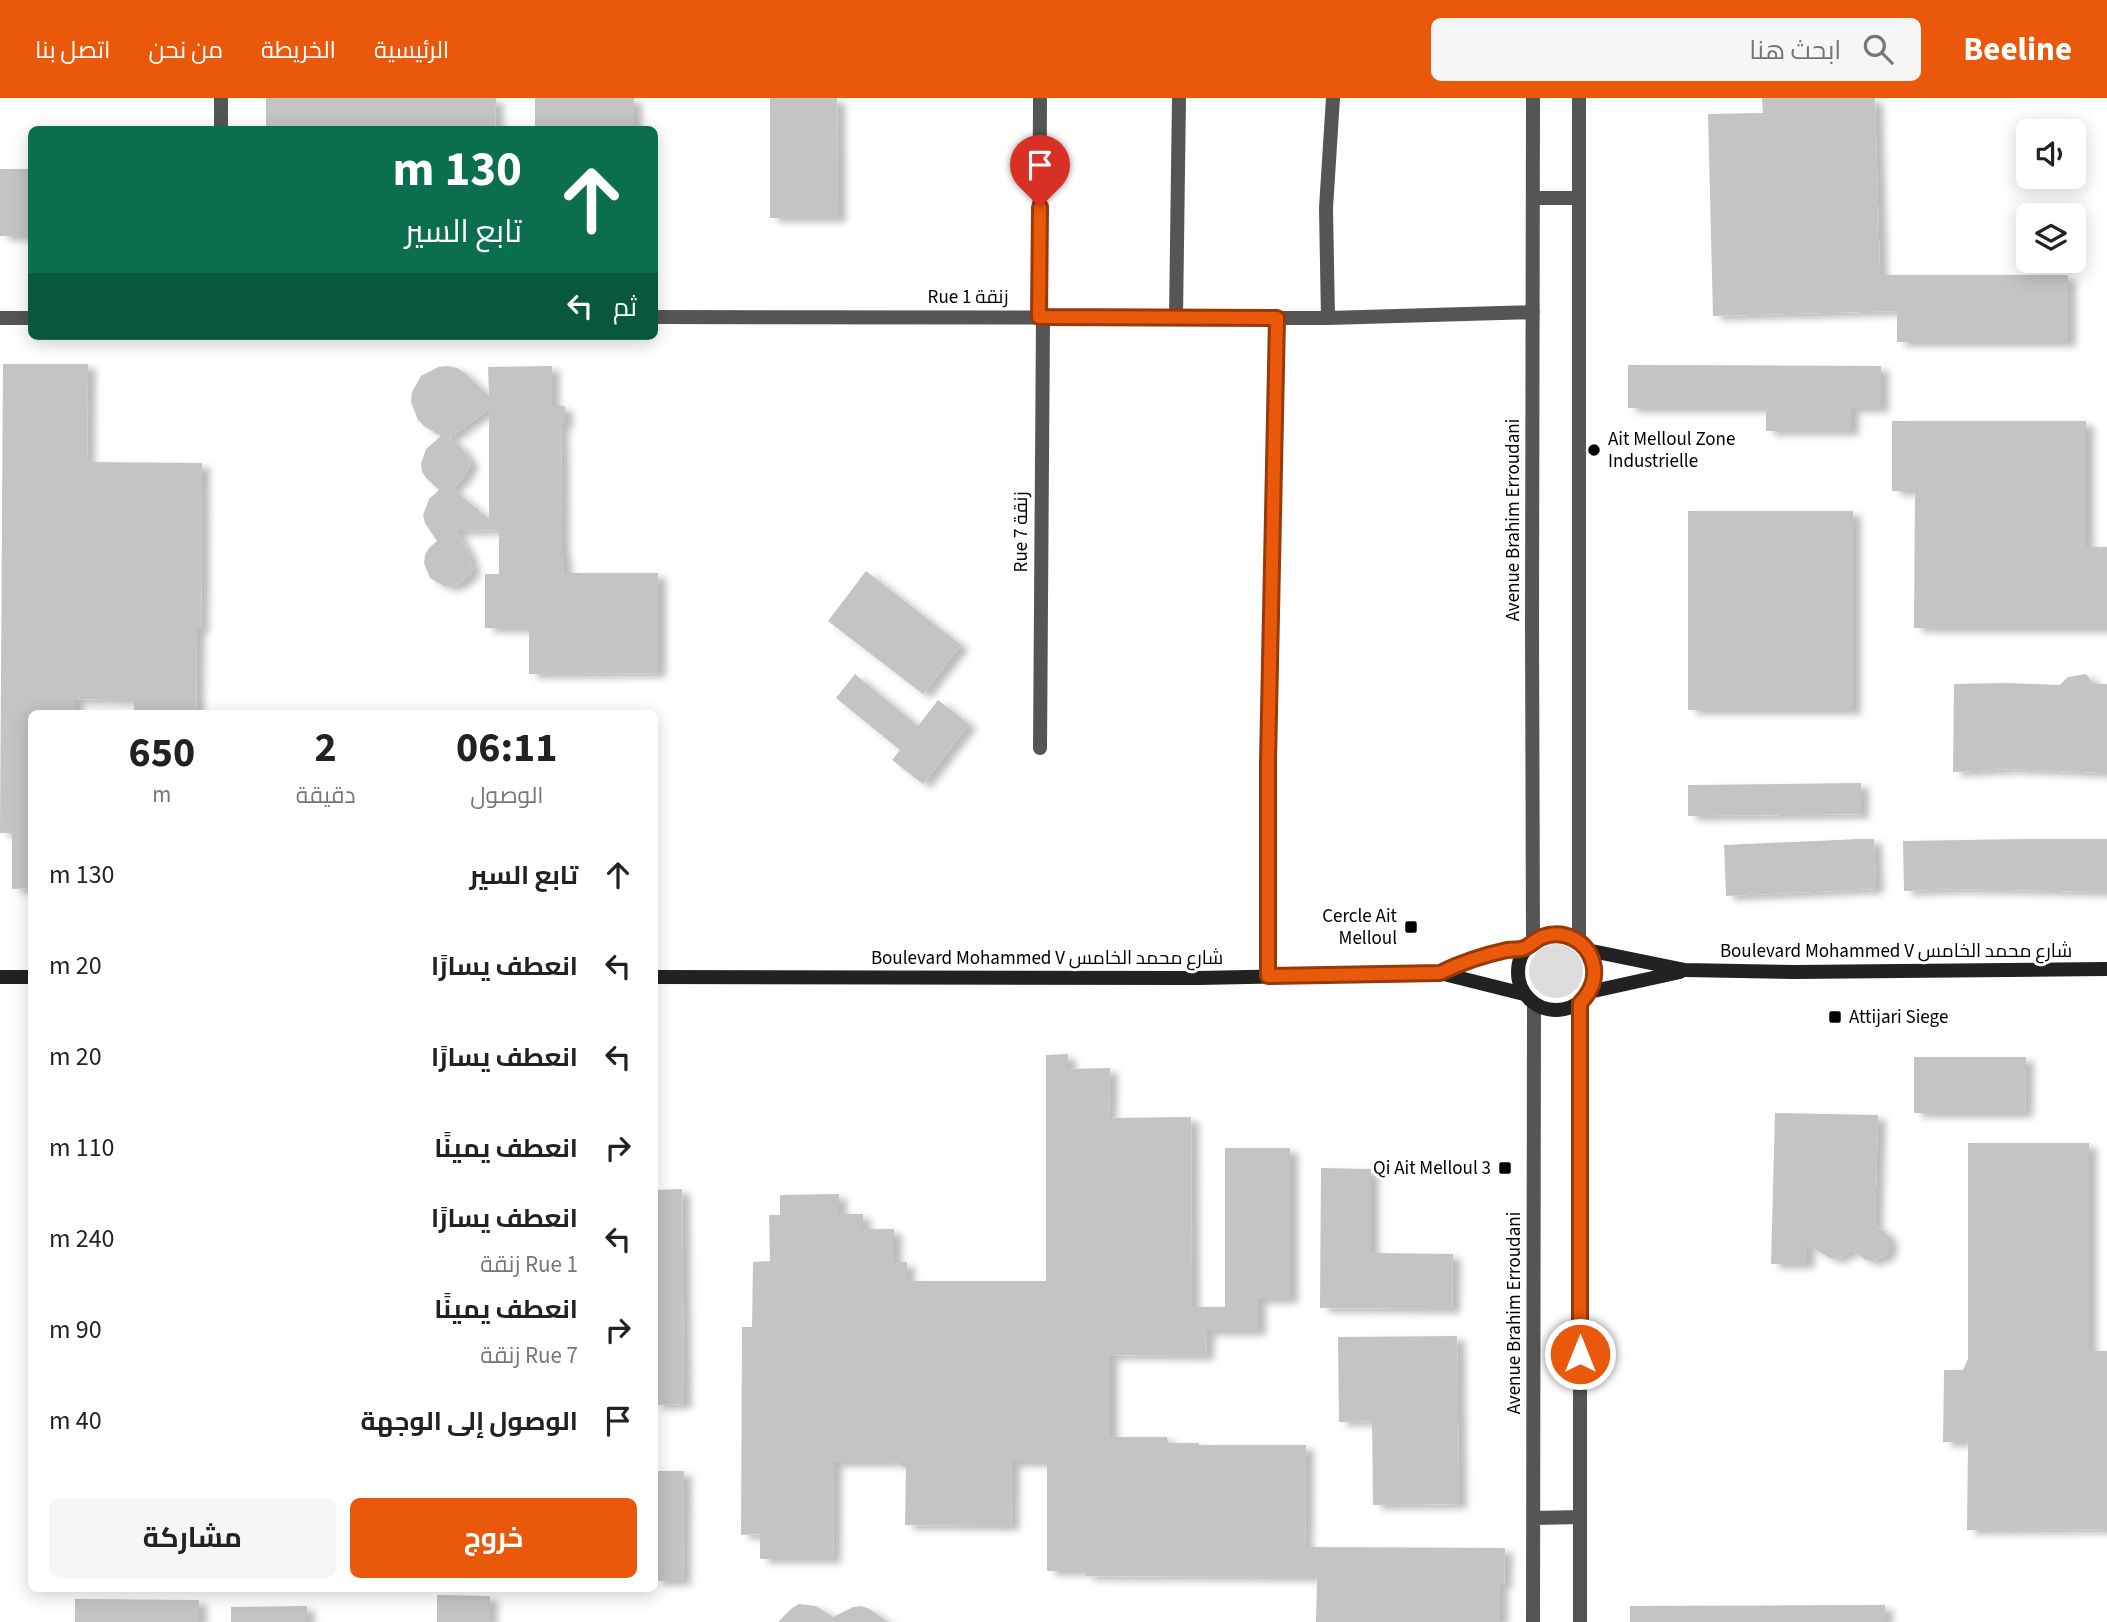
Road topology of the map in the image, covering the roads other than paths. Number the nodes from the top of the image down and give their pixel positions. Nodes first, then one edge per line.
1 (221, 98) edge
2 (1040, 98) edge
3 (1179, 98) edge
4 (1334, 98) edge
5 (1533, 98) edge
6 (1578, 98) edge
7 (221, 126) edge
8 (1533, 198) junction
9 (1579, 198) junction
10 (1533, 312) junction
11 (658, 317) edge
12 (1041, 317) junction
13 (1176, 317) junction
14 (0, 318) edge
15 (28, 318) edge
16 (1277, 318) junction
17 (1328, 318) junction
18 (1040, 748) dead end
19 (1530, 945) junction
20 (1583, 945) junction
21 (2107, 969) edge
22 (1685, 971) junction
23 (1440, 973) junction
24 (1268, 976) junction
25 (0, 977) edge
26 (28, 977) edge
27 (658, 977) edge
28 (1585, 997) junction
29 (1529, 999) junction
30 (1580, 1517) junction
31 (1534, 1518) junction
32 (1534, 1622) edge
33 (1580, 1622) edge

1 - 7 street
2 - 12 street, Rue 7 زنقة
3 - 13 street
4 - 17 street
5 - 8 street, Avenue Brahim Erroudani
6 - 9 street
8 - 9 street
8 - 10 street, Avenue Brahim Erroudani
9 - 20 street
10 - 17 street, Rue 1 زنقة
10 - 19 street, Avenue Brahim Erroudani
11 - 12 street, Rue 1 زنقة
12 - 13 street, Rue 1 زنقة
12 - 18 street, Rue 7 زنقة
13 - 16 street, Rue 1 زنقة
14 - 15 street
16 - 17 street, Rue 1 زنقة
16 - 24 street
19 - 20 main road
19 - 23 main road, Boulevard Mohammed V شارع محمد الخامس
19 - 29 main road
20 - 22 main road, Boulevard Mohammed V شارع محمد الخامس
20 - 28 main road
21 - 22 main road, Boulevard Mohammed V شارع محمد الخامس
22 - 28 main road, Boulevard Mohammed V شارع محمد الخامس
23 - 24 main road, Boulevard Mohammed V شارع محمد الخامس
23 - 29 main road, Boulevard Mohammed V شارع محمد الخامس
24 - 27 main road, Boulevard Mohammed V شارع محمد الخامس
25 - 26 main road
28 - 29 main road
28 - 30 street
29 - 31 street, Avenue Brahim Erroudani
30 - 31 street
30 - 33 street
31 - 32 street, Avenue Brahim Erroudani

